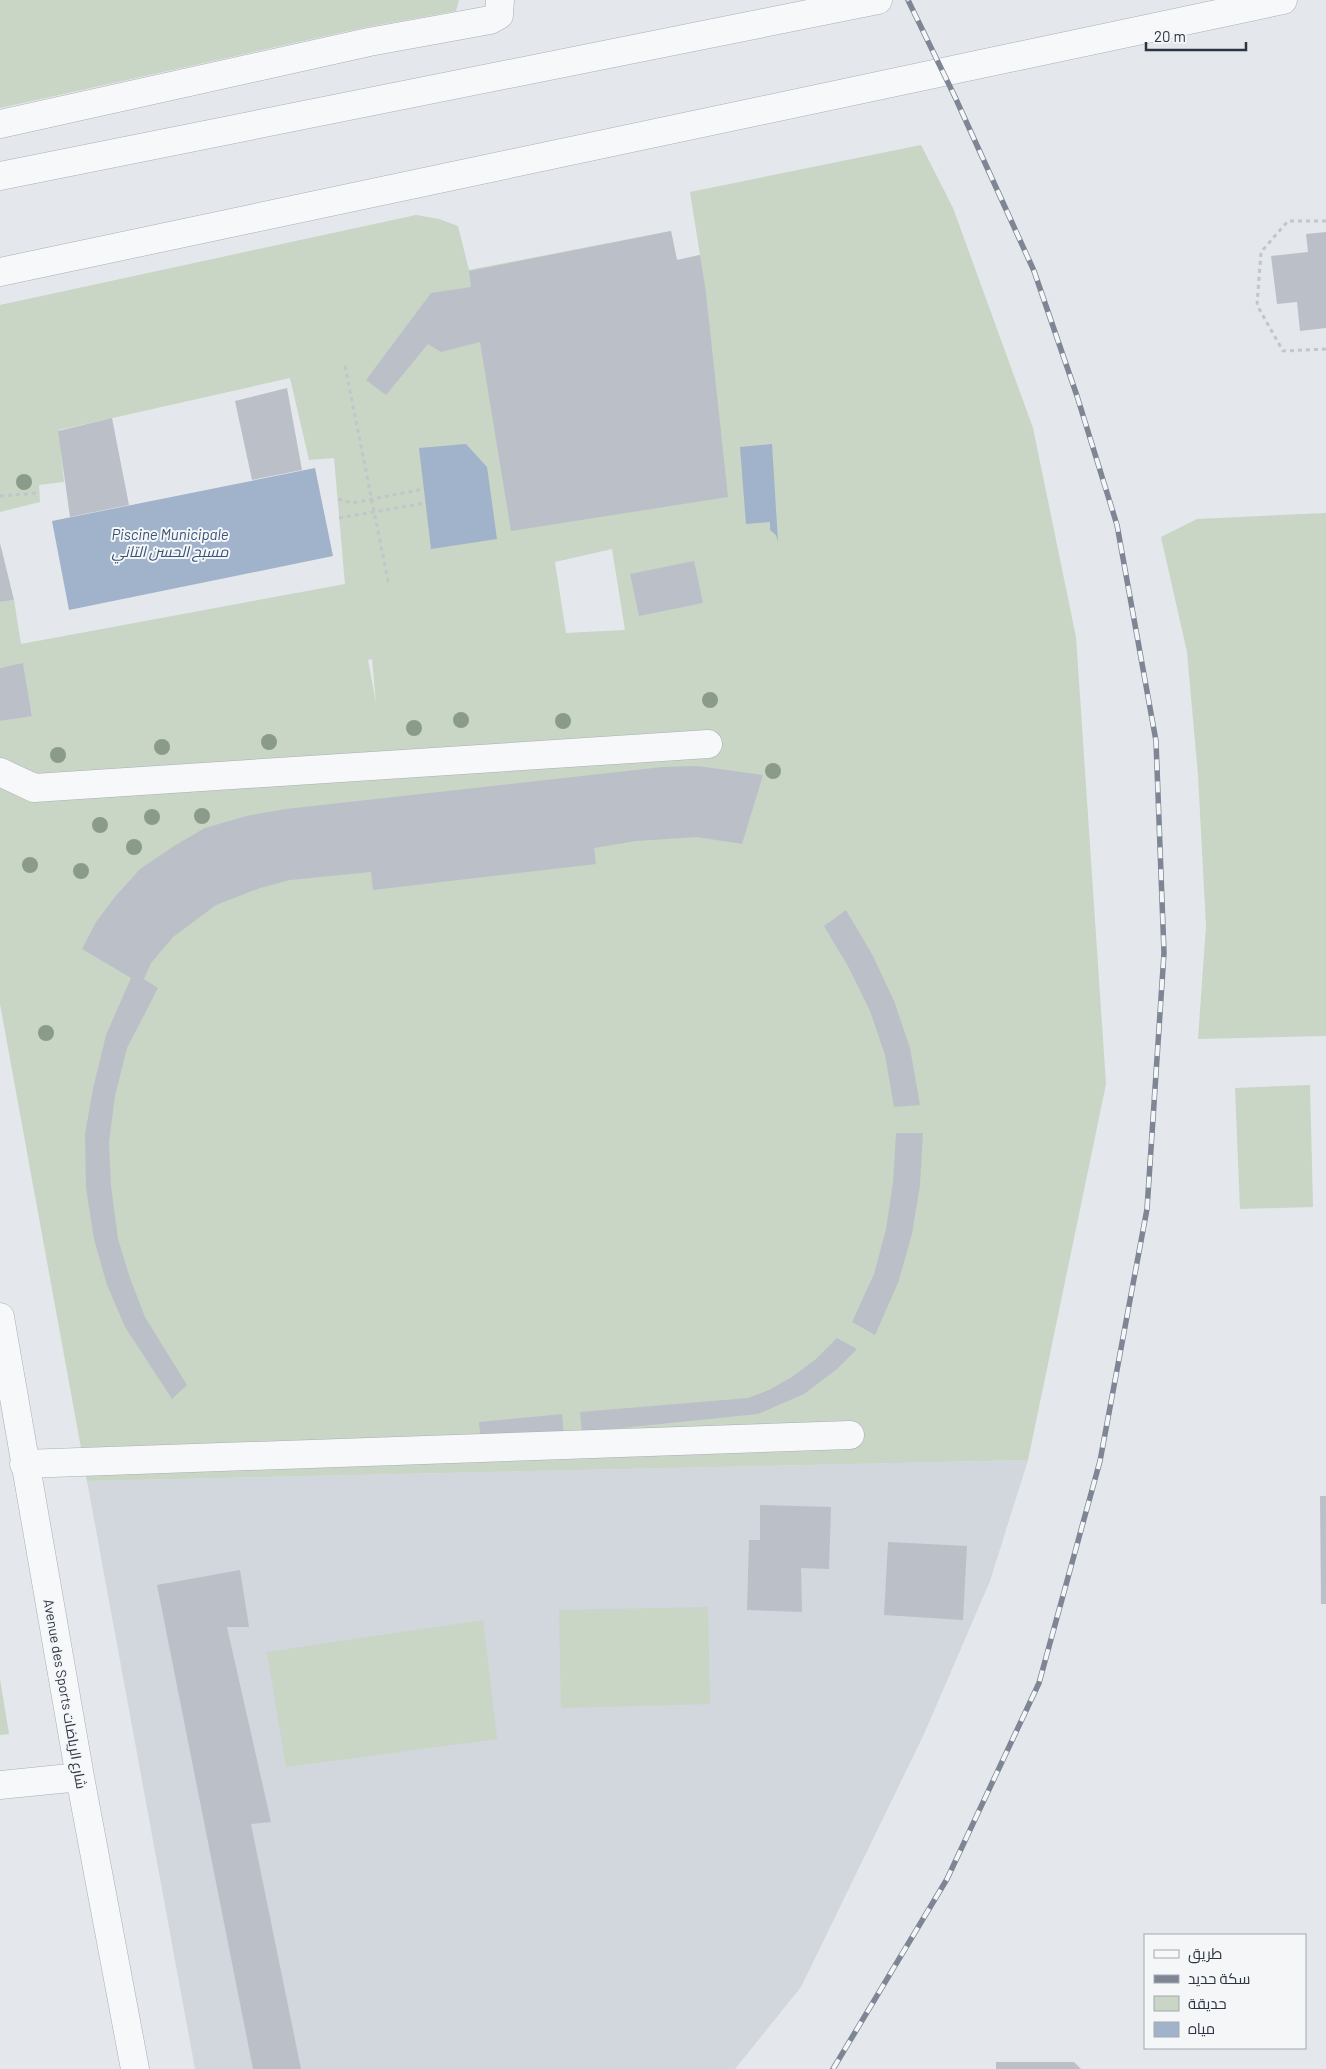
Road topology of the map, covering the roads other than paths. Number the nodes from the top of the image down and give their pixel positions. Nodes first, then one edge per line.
1 (500, 0) edge
2 (878, 0) edge
3 (1283, 0) edge
4 (0, 124) edge
5 (0, 176) edge
6 (0, 272) edge
7 (708, 744) dead end
8 (0, 772) edge
9 (0, 1317) edge
10 (850, 1435) dead end
11 (24, 1464) junction
12 (80, 1777) junction
13 (0, 1785) edge
14 (135, 2069) edge

1 - 4 street
2 - 5 street
3 - 6 street
7 - 8 street
9 - 11 street, Avenue des Sports شارع الرياضات
10 - 11 street
11 - 12 street, Avenue des Sports شارع الرياضات
12 - 13 street
12 - 14 street, Avenue des Sports شارع الرياضات

